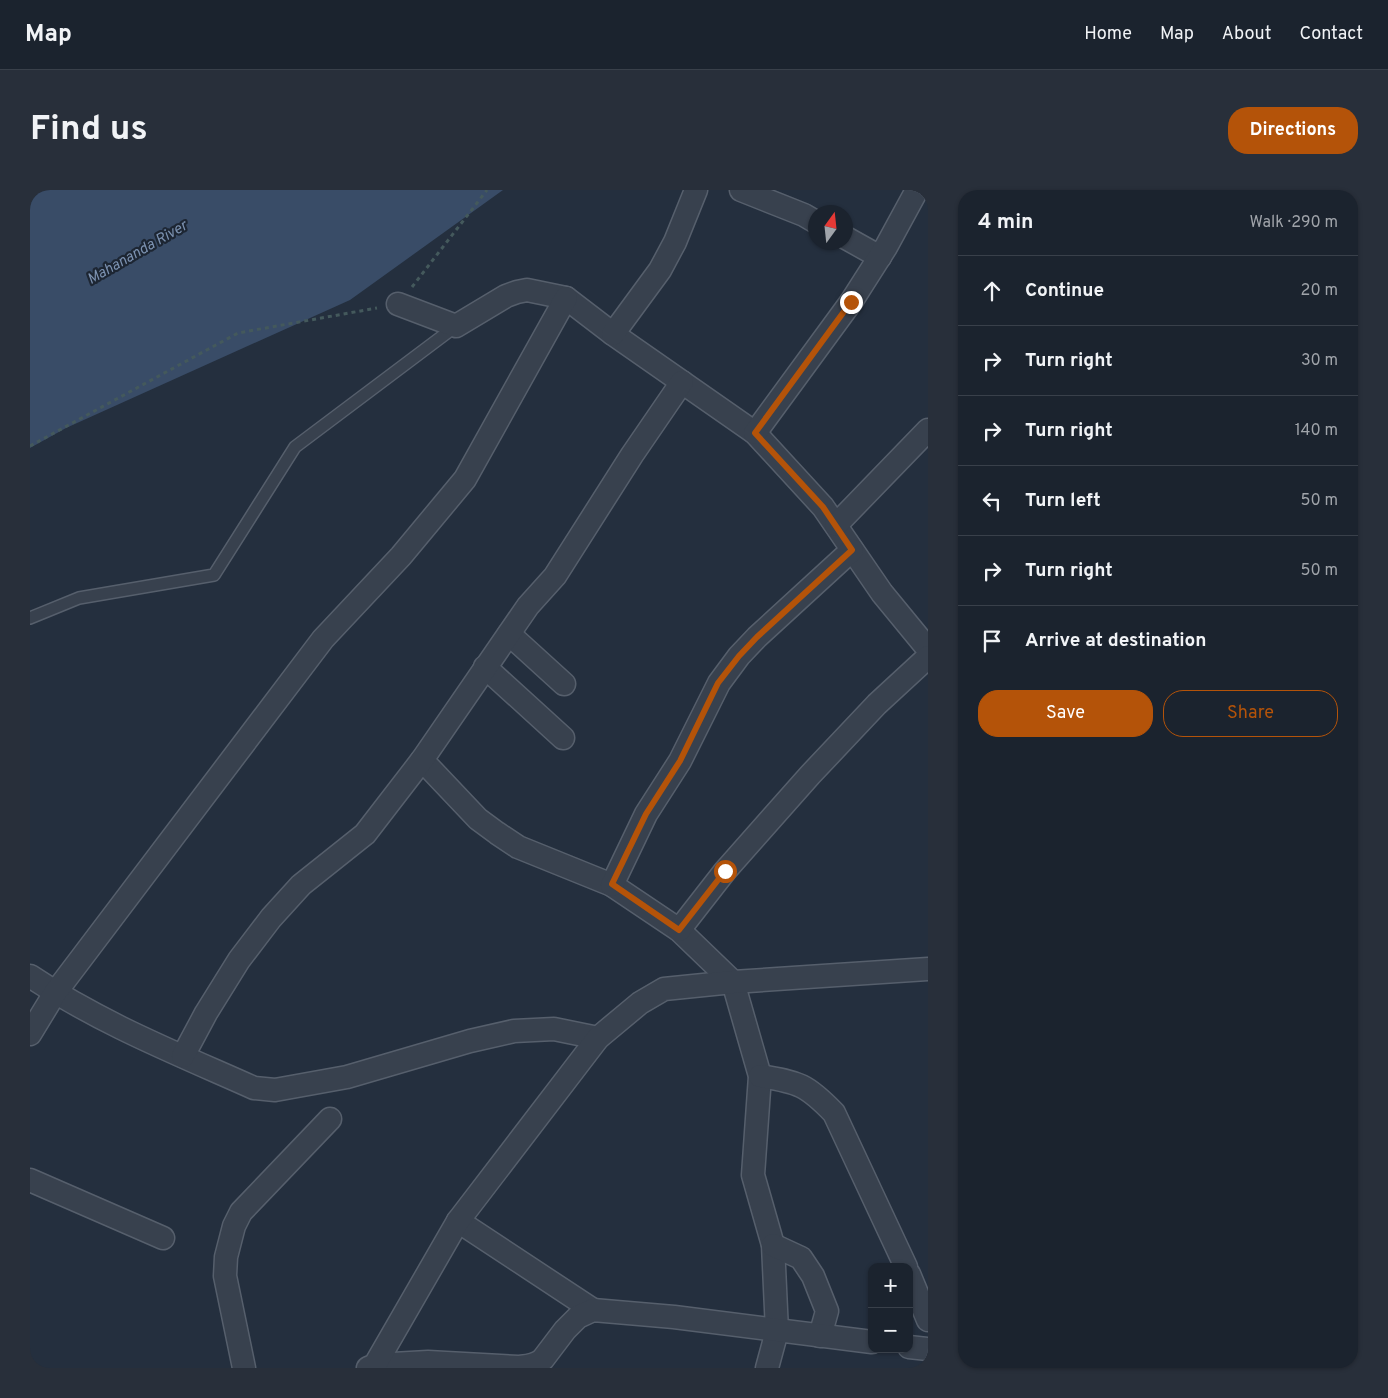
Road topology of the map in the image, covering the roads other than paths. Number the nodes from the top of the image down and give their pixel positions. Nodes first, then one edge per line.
1 (696, 190) edge
2 (741, 190) edge
3 (917, 190) edge
4 (808, 218) edge
5 (853, 242) edge
6 (880, 258) junction
7 (566, 298) junction
8 (398, 304) road end
9 (456, 326) junction
10 (612, 334) junction
11 (682, 382) junction
12 (928, 430) edge
13 (755, 433) junction
14 (836, 525) junction
15 (852, 550) junction
16 (30, 618) edge
17 (509, 634) junction
18 (928, 649) edge
19 (928, 657) edge
20 (485, 668) junction
21 (564, 684) dead end
22 (563, 738) dead end
23 (422, 760) junction
24 (612, 884) junction
25 (679, 930) junction
26 (928, 969) edge
27 (30, 976) edge
28 (733, 982) junction
29 (55, 993) junction
30 (30, 1034) edge
31 (598, 1038) junction
32 (184, 1056) junction
33 (760, 1076) junction
34 (330, 1119) dead end
35 (30, 1180) edge
36 (458, 1221) junction
37 (163, 1238) dead end
38 (773, 1245) junction
39 (904, 1263) edge
40 (913, 1284) edge
41 (593, 1310) junction
42 (928, 1320) edge
43 (777, 1331) junction
44 (820, 1336) junction
45 (868, 1342) edge
46 (913, 1347) edge
47 (928, 1349) edge
48 (372, 1367) edge
49 (244, 1368) edge
50 (767, 1368) edge

1 - 10 street
2 - 4 street
3 - 6 street
5 - 6 street
6 - 13 street
7 - 9 street
7 - 10 street
7 - 29 street
8 - 9 street
9 - 16 lane
10 - 11 street
11 - 13 street
11 - 17 street
12 - 14 street
13 - 14 street
14 - 15 street
15 - 18 street
15 - 24 street
17 - 20 street
17 - 21 street
19 - 25 street
20 - 22 street
20 - 23 street
23 - 24 street
23 - 32 street
24 - 25 street
25 - 28 street
26 - 28 street
27 - 29 street
28 - 31 street
28 - 33 street
29 - 30 street
29 - 32 street
31 - 32 street
31 - 36 street
33 - 38 street
33 - 39 street
34 - 49 street
35 - 37 street
36 - 41 street
36 - 48 street
38 - 43 street
38 - 44 street
40 - 42 street
41 - 43 street
41 - 48 street
43 - 44 street
43 - 50 street
44 - 45 street
46 - 47 street

